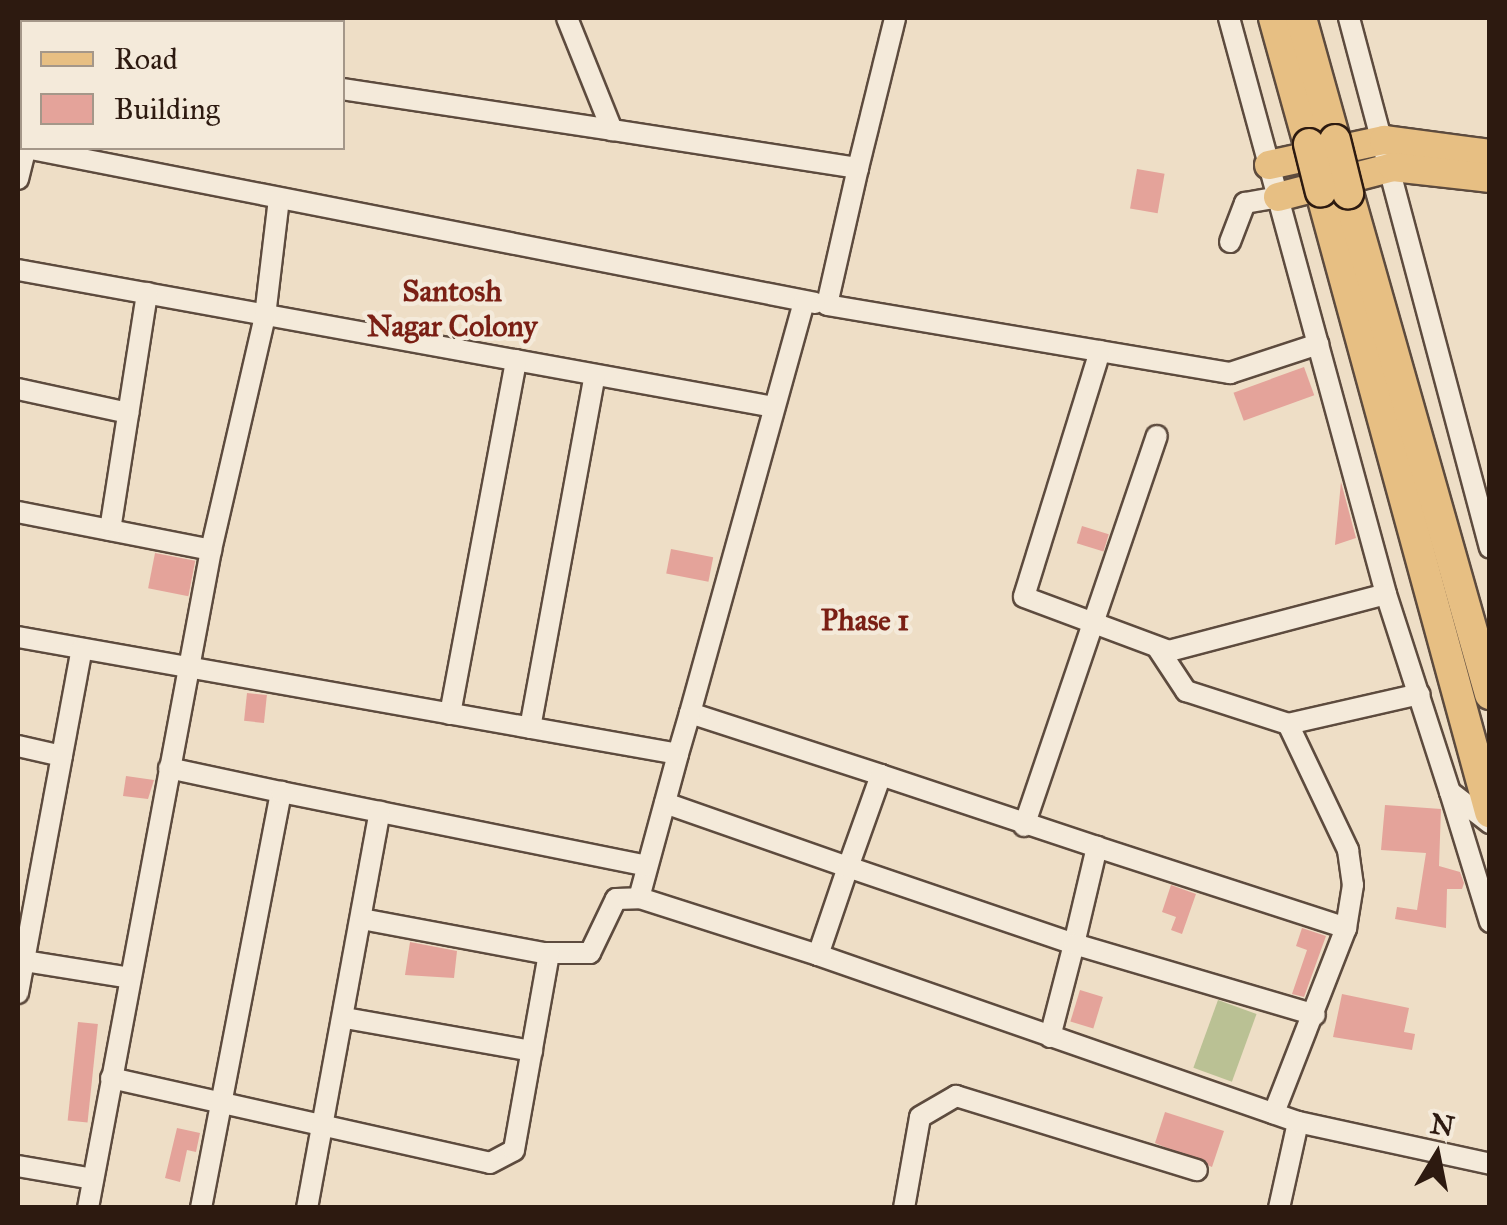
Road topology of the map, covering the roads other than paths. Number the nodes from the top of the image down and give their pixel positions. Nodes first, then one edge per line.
1 (568, 18) edge
2 (894, 18) edge
3 (1229, 18) edge
4 (1274, 18) edge
5 (1301, 18) edge
6 (1349, 18) edge
7 (345, 90) edge
8 (612, 130) junction
9 (1384, 140) junction
10 (1322, 142) junction
11 (26, 150) edge
12 (31, 150) edge
13 (1490, 154) edge
14 (1270, 165) junction
15 (1393, 167) junction
16 (858, 168) junction
17 (1490, 178) edge
18 (18, 179) edge
19 (1334, 193) junction
20 (1278, 198) junction
21 (279, 199) junction
22 (1230, 242) dead end
23 (18, 270) edge
24 (147, 293) junction
25 (804, 300) junction
26 (827, 305) junction
27 (265, 316) junction
28 (1318, 344) junction
29 (1100, 351) junction
30 (516, 360) junction
31 (594, 374) junction
32 (18, 389) edge
33 (774, 407) junction
34 (128, 412) junction
35 (1157, 436) dead end
36 (18, 512) edge
37 (110, 530) junction
38 (1490, 548) edge
39 (211, 550) junction
40 (1386, 594) junction
41 (1090, 622) junction
42 (18, 638) edge
43 (1157, 646) junction
44 (82, 649) junction
45 (188, 668) junction
46 (1420, 694) junction
47 (1490, 694) edge
48 (690, 713) junction
49 (450, 714) junction
50 (1288, 724) junction
51 (530, 728) junction
52 (18, 746) edge
53 (678, 754) junction
54 (62, 756) junction
55 (169, 768) junction
56 (881, 775) junction
57 (281, 792) junction
58 (1450, 792) junction
59 (665, 803) junction
60 (380, 812) junction
61 (1490, 812) edge
62 (1490, 823) edge
63 (1024, 826) junction
64 (1098, 847) junction
65 (647, 866) junction
66 (848, 867) junction
67 (638, 898) junction
68 (362, 919) junction
69 (1490, 922) edge
70 (1346, 928) junction
71 (1074, 944) junction
72 (544, 953) junction
73 (818, 955) junction
74 (20, 961) edge
75 (130, 978) junction
76 (18, 993) edge
77 (1316, 1015) junction
78 (345, 1018) junction
79 (1050, 1037) junction
80 (532, 1051) junction
81 (112, 1078) junction
82 (220, 1105) junction
83 (1274, 1113) junction
84 (1298, 1122) junction
85 (321, 1124) junction
86 (1490, 1164) edge
87 (18, 1166) edge
88 (1197, 1170) dead end
89 (93, 1179) junction
90 (88, 1208) edge
91 (201, 1208) edge
92 (307, 1208) edge
93 (904, 1208) edge
94 (1279, 1208) edge

1 - 8 street
2 - 16 street
3 - 14 street
4 - 10 highway
5 - 10 highway
6 - 9 street
7 - 8 street
8 - 16 street
9 - 13 main road
9 - 14 main road
9 - 15 street
10 - 19 highway, bridge
11 - 18 street
12 - 21 street
14 - 20 street
15 - 17 main road
15 - 20 main road
15 - 38 street
16 - 26 street
19 - 47 highway
19 - 61 highway
20 - 22 street
20 - 28 street
21 - 25 street
21 - 27 street
23 - 24 street
24 - 27 street
24 - 34 street
25 - 26 street
25 - 33 street
26 - 29 street
27 - 30 street
27 - 39 street
28 - 29 street
28 - 40 street
29 - 41 street
30 - 31 street
30 - 49 street
31 - 33 street
31 - 51 street
32 - 34 street
33 - 48 street
34 - 37 street
35 - 41 street
36 - 37 street
37 - 39 street
39 - 45 street
40 - 43 street
40 - 46 street
41 - 43 street
41 - 63 street
42 - 44 street
43 - 50 street
44 - 45 street
44 - 54 street
45 - 49 street
45 - 55 street
46 - 50 street
46 - 58 street
48 - 53 street
48 - 56 street
49 - 51 street
50 - 70 street
51 - 53 street
52 - 54 street
53 - 59 street
54 - 74 street
55 - 57 street
55 - 75 street
56 - 63 street
56 - 66 street
57 - 60 street
57 - 82 street
58 - 62 street
58 - 69 street
59 - 65 street
59 - 66 street
60 - 65 street
60 - 68 street
63 - 64 street
64 - 70 street
64 - 71 street
65 - 67 street
66 - 71 street
66 - 73 street
67 - 72 street
67 - 73 street
68 - 72 street
68 - 78 street
70 - 77 street
71 - 77 street
71 - 79 street
72 - 80 street
73 - 79 street
74 - 75 street
74 - 76 street
75 - 81 street
77 - 83 street
78 - 80 street
78 - 85 street
79 - 83 street
80 - 85 street
81 - 82 street
81 - 89 street
82 - 85 street
82 - 91 street
83 - 84 street
84 - 86 street
84 - 94 street
85 - 92 street
87 - 89 street
88 - 93 street
89 - 90 street

